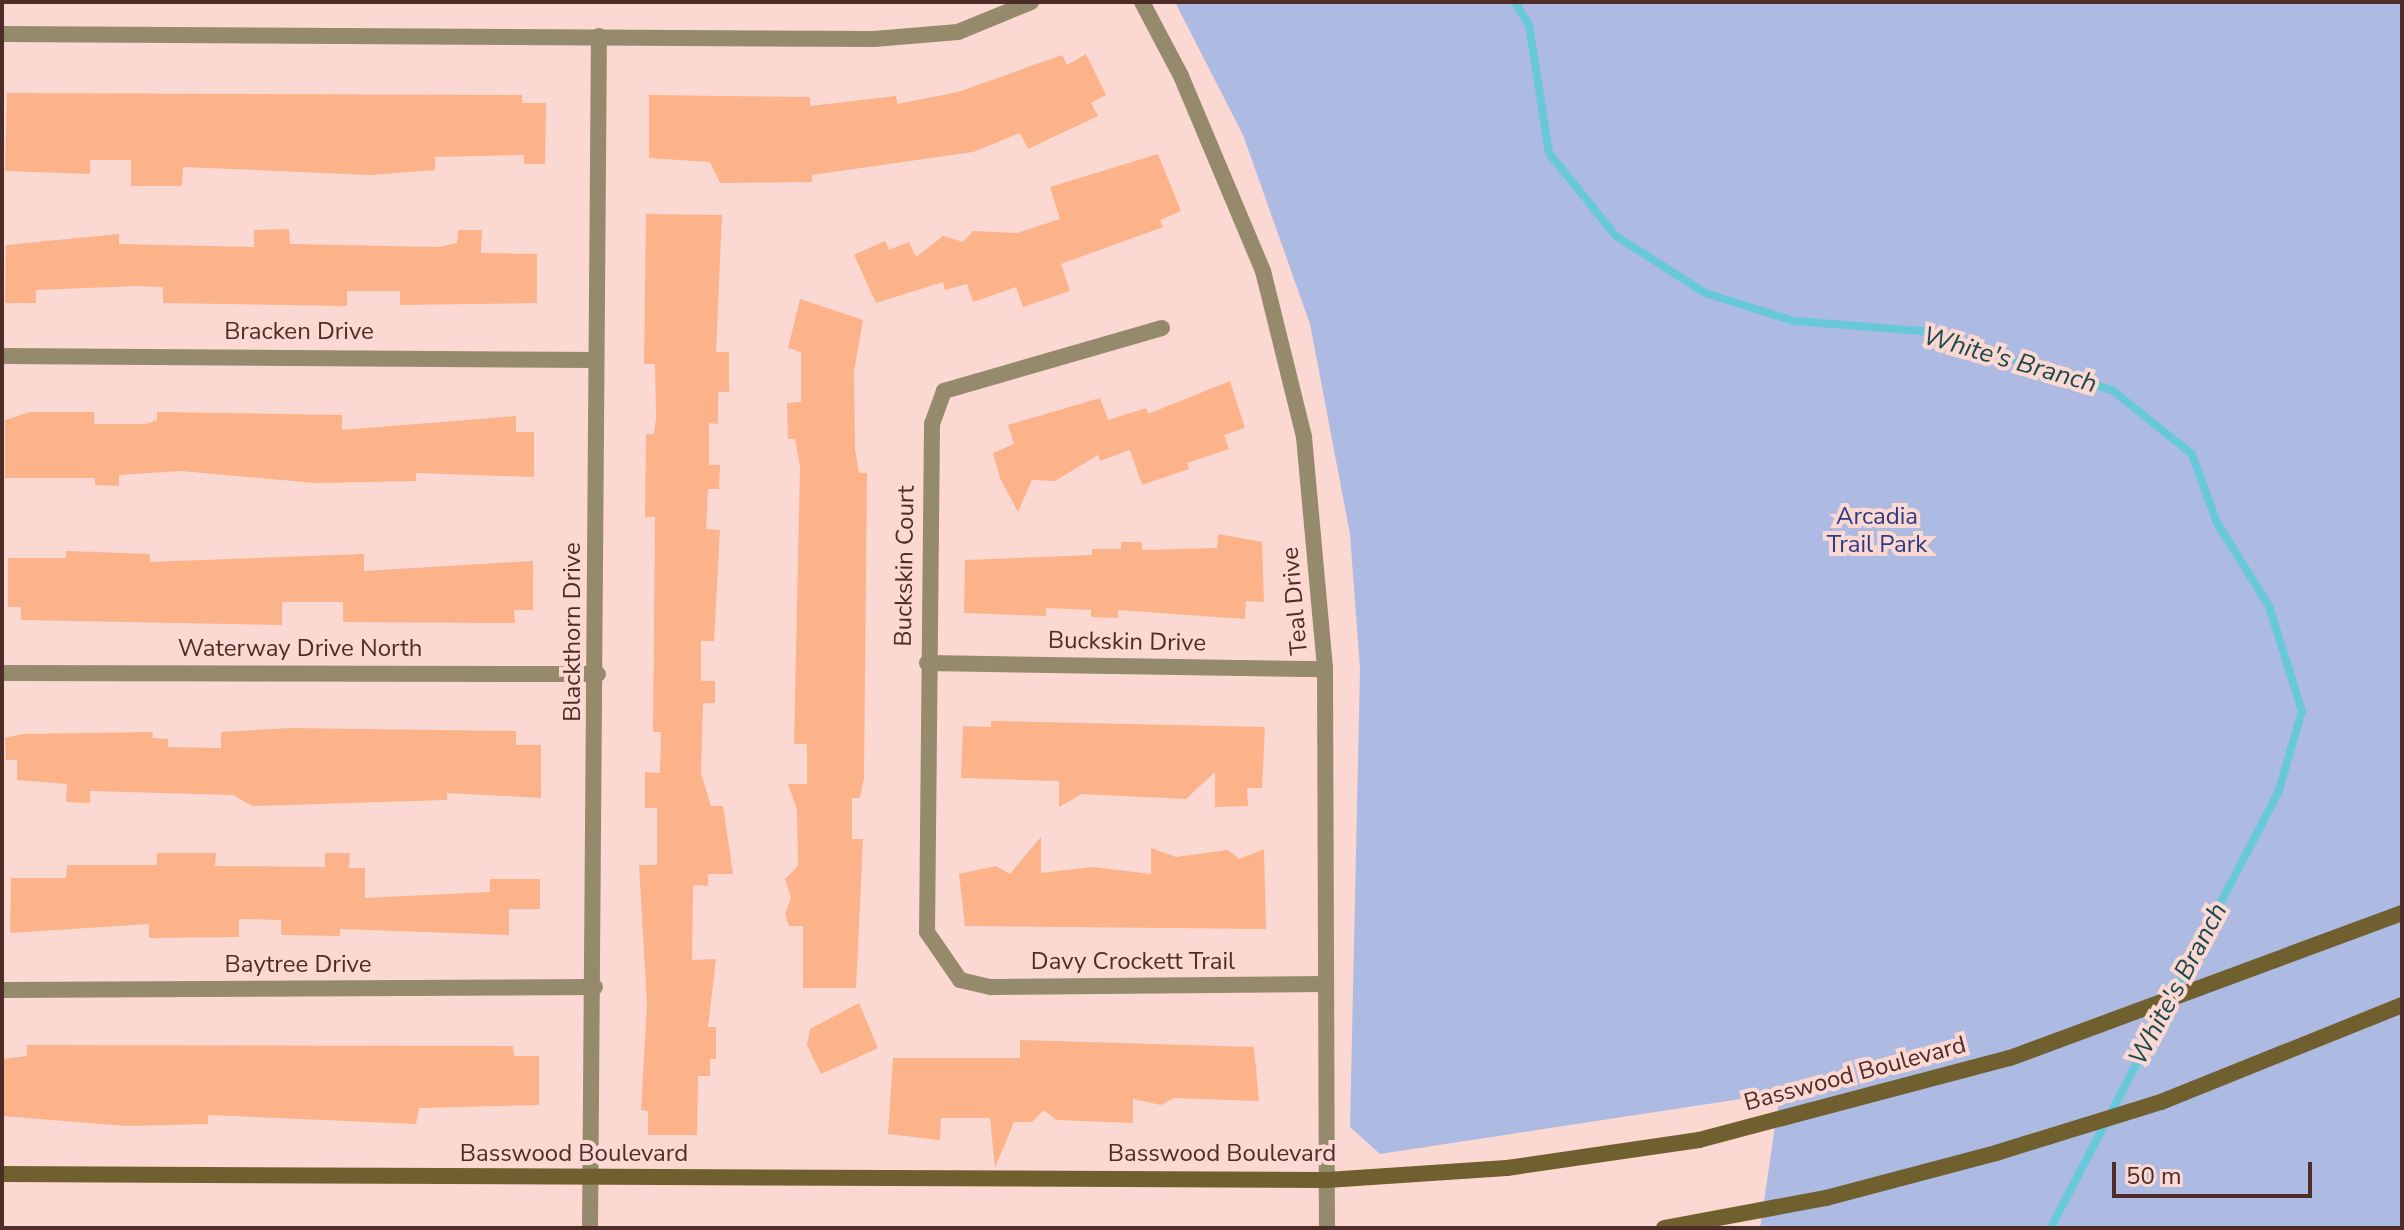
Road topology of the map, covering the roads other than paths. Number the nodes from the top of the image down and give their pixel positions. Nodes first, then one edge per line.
1 (1031, 2) edge
2 (1142, 2) edge
3 (2, 34) edge
4 (599, 36) junction
5 (1162, 328) dead end
6 (2, 356) edge
7 (596, 360) junction
8 (927, 663) junction
9 (1325, 669) junction
10 (2, 673) edge
11 (598, 674) junction
12 (2402, 913) edge
13 (946, 967) joint
14 (1326, 984) junction
15 (595, 987) junction
16 (2, 990) edge
17 (2402, 1005) edge
18 (2, 1174) edge
19 (590, 1178) junction
20 (1327, 1180) junction
21 (590, 1228) edge
22 (1327, 1228) edge
23 (1664, 1228) edge

1 - 4 street
2 - 9 street, Teal Drive
3 - 4 street
4 - 7 street, Blackthorn Drive
5 - 8 street, Buckskin Court
6 - 7 street, Bracken Drive
7 - 11 street, Blackthorn Drive
8 - 9 street, Buckskin Drive
8 - 13 street, Buckskin Court
9 - 14 street, Teal Drive
10 - 11 street, Waterway Drive North
11 - 15 street, Blackthorn Drive
12 - 20 main road, Basswood Boulevard
13 - 14 street, Davy Crockett Trail
14 - 20 street, Teal Drive
15 - 16 street, Baytree Drive
15 - 19 street, Blackthorn Drive
17 - 23 main road
18 - 19 main road, Basswood Boulevard
19 - 20 main road, Basswood Boulevard
19 - 21 street, Blackthorn Drive
20 - 22 street, Teal Drive

